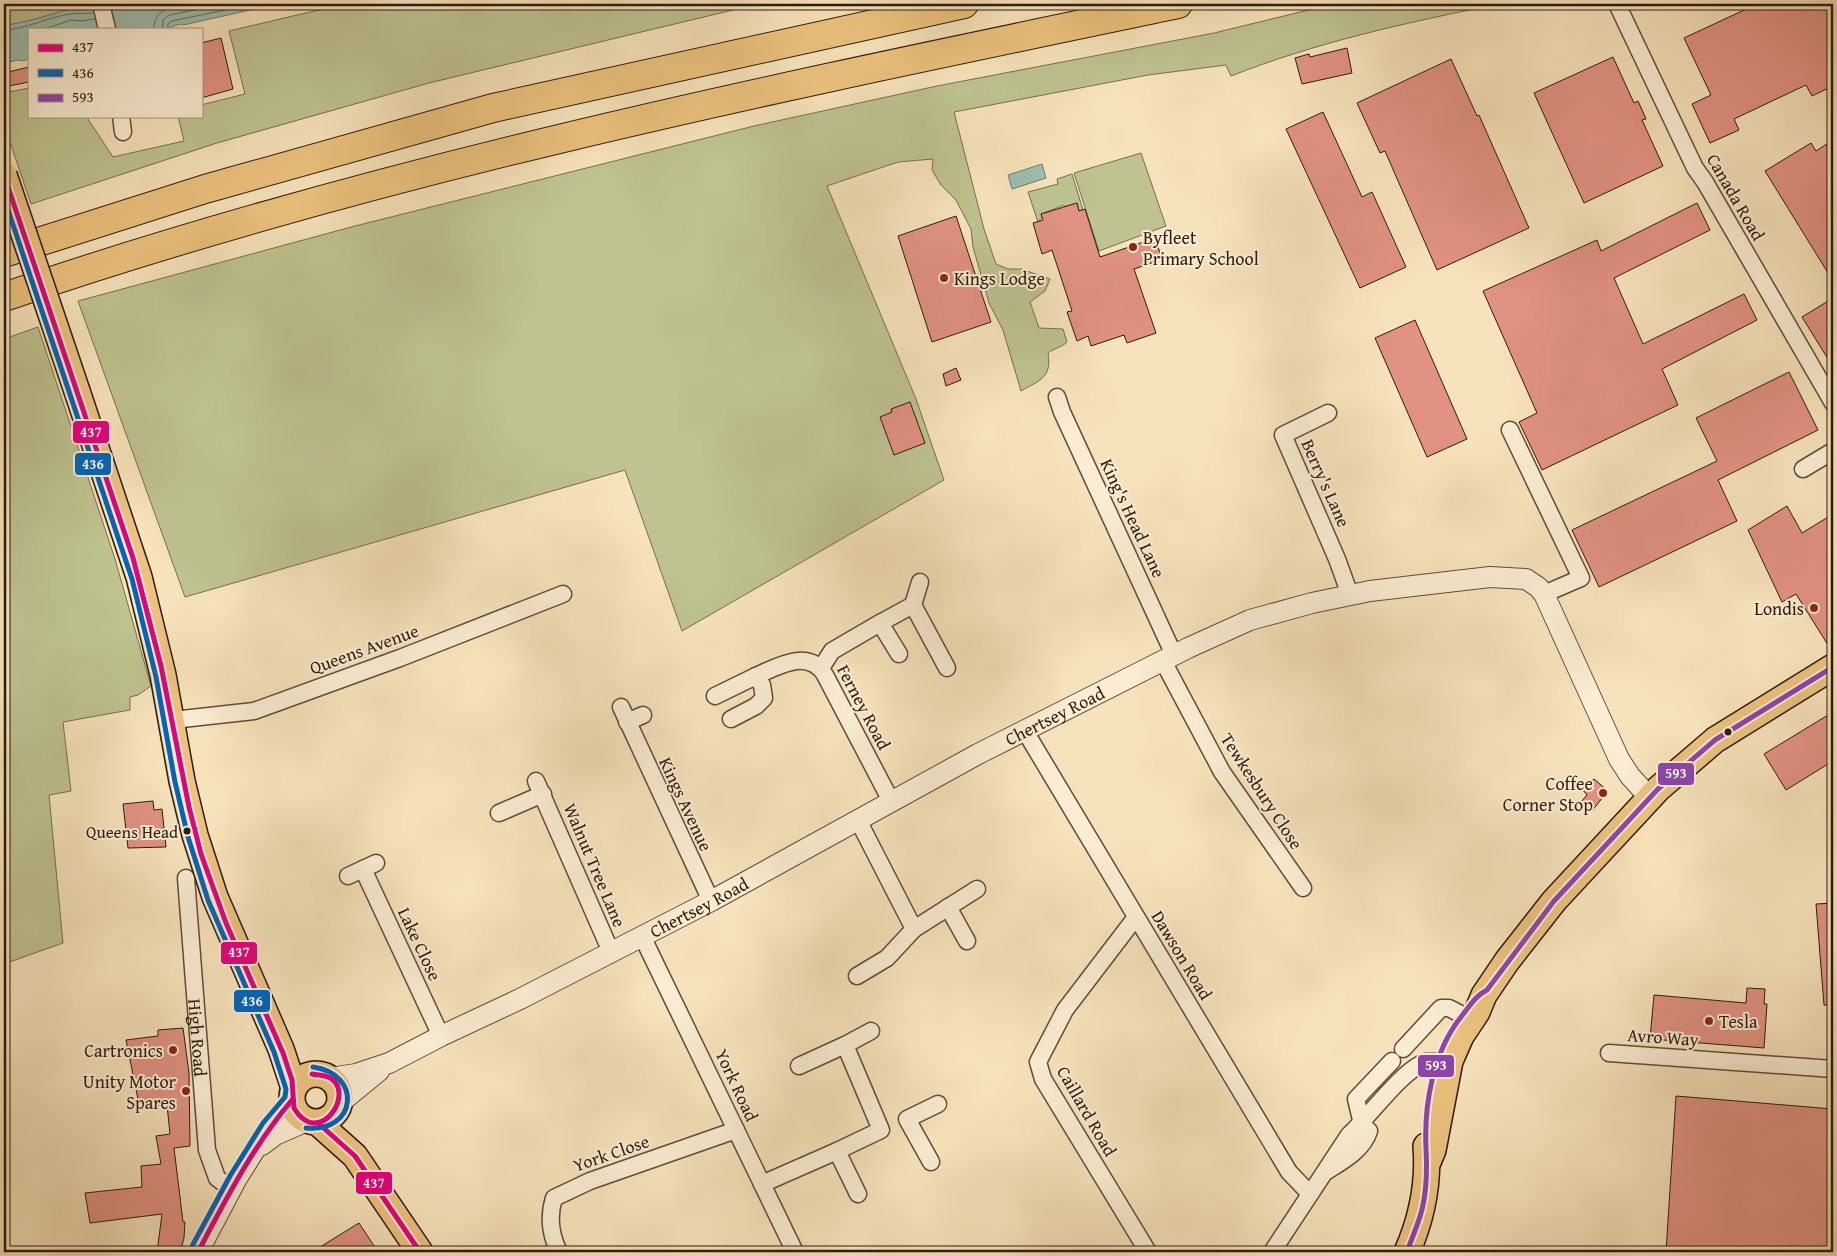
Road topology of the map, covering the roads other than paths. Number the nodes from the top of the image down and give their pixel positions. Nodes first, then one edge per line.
1 (101, 4) edge
2 (964, 4) edge
3 (1178, 4) edge
4 (1617, 4) edge
5 (107, 28) edge
6 (4, 175) edge
7 (4, 253) edge
8 (4, 297) edge
9 (1057, 396) dead end
10 (1833, 403) edge
11 (1328, 414) dead end
12 (1510, 430) dead end
13 (1833, 451) edge
14 (1803, 468) dead end
15 (920, 582) dead end
16 (563, 594) dead end
17 (1350, 594) junction
18 (1544, 594) junction
19 (914, 605) junction
20 (880, 623) junction
21 (899, 654) dead end
22 (1168, 658) junction
23 (1833, 667) edge
24 (821, 668) junction
25 (947, 668) dead end
26 (756, 676) junction
27 (716, 696) dead end
28 (643, 715) dead end
29 (731, 719) dead end
30 (172, 720) junction
31 (1025, 731) junction
32 (1650, 798) junction
33 (890, 800) junction
34 (499, 813) dead end
35 (858, 820) junction
36 (348, 876) dead end
37 (186, 878) dead end
38 (1303, 888) dead end
39 (978, 889) dead end
40 (711, 901) junction
41 (948, 908) junction
42 (1136, 917) junction
43 (914, 930) junction
44 (642, 936) junction
45 (967, 941) dead end
46 (611, 952) junction
47 (857, 976) dead end
48 (1464, 1026) junction
49 (870, 1031) dead end
50 (441, 1036) junction
51 (845, 1045) junction
52 (1609, 1053) dead end
53 (1437, 1062) junction
54 (388, 1063) junction
55 (799, 1066) dead end
56 (1833, 1069) edge
57 (307, 1085) junction
58 (938, 1104) dead end
59 (325, 1114) junction
60 (907, 1119) junction
61 (1362, 1124) junction
62 (736, 1130) junction
63 (881, 1130) junction
64 (258, 1148) junction
65 (837, 1151) junction
66 (931, 1162) dead end
67 (1428, 1162) junction
68 (762, 1184) junction
69 (231, 1189) junction
70 (858, 1194) dead end
71 (1310, 1194) junction
72 (198, 1252) edge
73 (420, 1252) edge
74 (559, 1252) edge
75 (795, 1252) edge
76 (1148, 1252) edge
77 (1272, 1252) edge
78 (1407, 1252) edge

1 - 5 street
2 - 7 highway
3 - 8 highway
4 - 10 street, Canada Road
6 - 30 main road, bridge
9 - 22 street, King's Head Lane
11 - 17 street, Berry's Lane
12 - 18 street
13 - 14 street
15 - 19 street
16 - 30 street, Queens Avenue
17 - 18 street, Chertsey Road
17 - 22 street, Chertsey Road
18 - 32 street, Chertsey Road
19 - 20 street
19 - 25 street
20 - 21 street
20 - 24 street
22 - 31 street, Chertsey Road
22 - 38 street, Tewkesbury Close
23 - 32 main road
24 - 26 street, Ferney Road
24 - 33 street, Ferney Road
26 - 27 street, Ferney Road
26 - 29 street
28 - 40 street, Kings Avenue
30 - 57 main road
31 - 33 street, Chertsey Road
31 - 42 street, Dawson Road
32 - 48 main road
33 - 35 street, Chertsey Road
34 - 46 street, Walnut Tree Lane
35 - 40 street, Chertsey Road
35 - 43 street
36 - 50 street, Lake Close
37 - 69 street, High Road
39 - 41 street
40 - 44 street, Chertsey Road
41 - 43 street
41 - 45 street
42 - 71 street, Dawson Road
42 - 76 street, Caillard Road
43 - 47 street
44 - 46 street, Chertsey Road
44 - 62 street, York Road
46 - 50 street, Chertsey Road
48 - 53 main road
48 - 61 street
48 - 67 main road
49 - 51 street
50 - 54 street, Chertsey Road
51 - 55 street
51 - 63 street
52 - 56 street, Avro Way
53 - 61 street
53 - 67 main road
54 - 57 street, Chertsey Road
54 - 59 street, Chertsey Road
57 - 59 main road
57 - 59 main road
57 - 64 street
58 - 60 street
59 - 64 street
59 - 73 main road
60 - 63 street
60 - 66 street
61 - 71 street
62 - 68 street, York Road
62 - 74 street, York Close
63 - 65 street
64 - 69 street
65 - 68 street
65 - 70 street
67 - 78 main road
68 - 75 street, York Road
69 - 72 street
71 - 77 street

